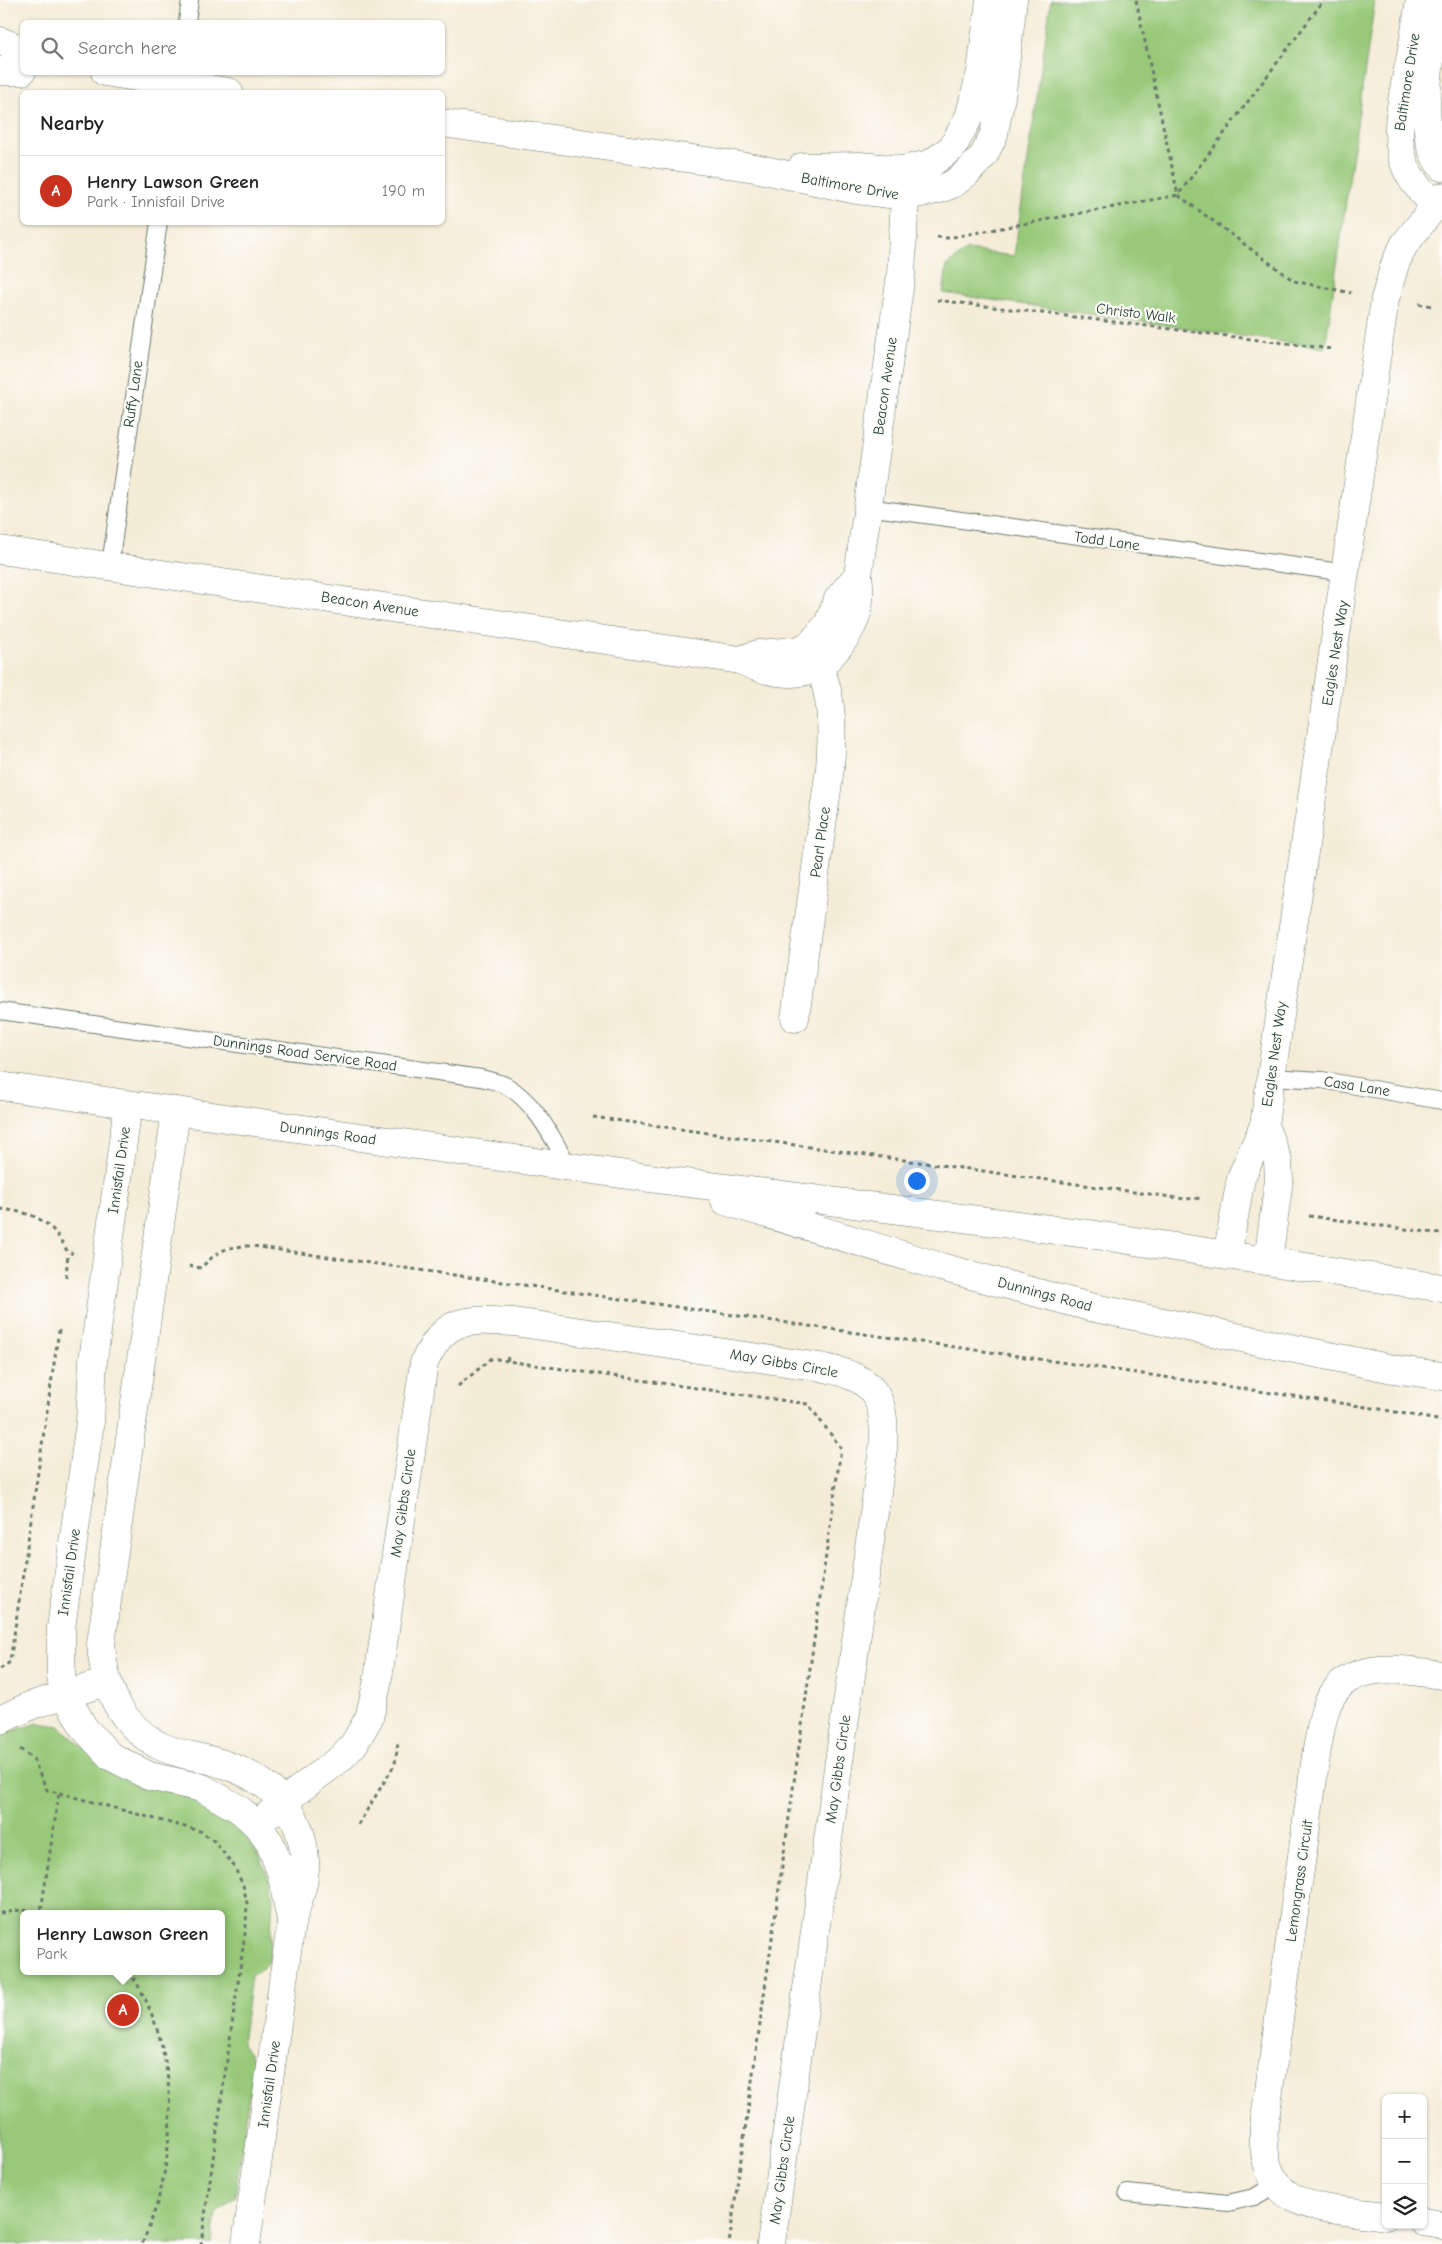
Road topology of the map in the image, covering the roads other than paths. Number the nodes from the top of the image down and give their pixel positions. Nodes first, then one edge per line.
1 (190, 0) edge
2 (990, 0) edge
3 (1013, 0) edge
4 (1420, 0) edge
5 (1440, 0) edge
6 (187, 20) edge
7 (0, 41) edge
8 (20, 49) edge
9 (0, 71) edge
10 (20, 71) edge
11 (126, 75) edge
12 (179, 83) edge
13 (219, 90) edge
14 (445, 123) edge
15 (1442, 167) edge
16 (755, 168) junction
17 (903, 170) junction
18 (905, 196) junction
19 (1440, 203) edge
20 (159, 225) edge
21 (867, 508) junction
22 (0, 550) edge
23 (110, 565) junction
24 (1347, 573) junction
25 (814, 656) junction
26 (0, 1011) edge
27 (795, 1018) dead end
28 (1271, 1077) junction
29 (0, 1086) edge
30 (1442, 1101) edge
31 (128, 1105) junction
32 (176, 1112) junction
33 (1264, 1125) junction
34 (569, 1166) junction
35 (656, 1179) junction
36 (1227, 1256) junction
37 (1268, 1261) junction
38 (1442, 1274) edge
39 (1366, 1276) junction
40 (1442, 1288) edge
41 (1442, 1376) edge
42 (1442, 1675) edge
43 (106, 1682) junction
44 (65, 1694) junction
45 (0, 1720) edge
46 (284, 1800) junction
47 (257, 1825) junction
48 (292, 1924) junction
49 (1276, 2185) junction
50 (1127, 2193) dead end
51 (1382, 2215) edge
52 (1427, 2222) edge
53 (1442, 2224) edge
54 (246, 2244) edge
55 (771, 2244) edge

1 - 6 lane
2 - 17 street, Baltimore Drive
3 - 18 street, Baltimore Drive
4 - 19 street, Baltimore Drive
5 - 15 street, Baltimore Drive
7 - 8 street
9 - 10 street
11 - 12 street
12 - 13 street
14 - 16 street, Baltimore Drive
16 - 17 street, Baltimore Drive
16 - 18 street, Baltimore Drive
17 - 18 street, Beacon Avenue
18 - 21 street, Beacon Avenue
19 - 24 street, Eagles Nest Way
20 - 23 lane, Ruffy Lane
21 - 24 lane, Todd Lane
21 - 25 street, Beacon Avenue
22 - 23 street, Beacon Avenue
23 - 25 street, Beacon Avenue
24 - 28 street, Eagles Nest Way
25 - 27 street, Pearl Place
26 - 34 lane, Dunnings Road Service Road
28 - 30 lane, Casa Lane
28 - 33 street, Eagles Nest Way
29 - 31 street, Dunnings Road
31 - 32 street, Dunnings Road
31 - 44 street, Innisfail Drive
32 - 34 street, Dunnings Road
32 - 43 street, Innisfail Drive
33 - 36 street, Eagles Nest Way
33 - 37 street, Eagles Nest Way
34 - 35 street, Dunnings Road
35 - 36 street, Dunnings Road
35 - 41 street, Dunnings Road
36 - 37 street, Dunnings Road
37 - 39 street, Dunnings Road
38 - 39 street
39 - 40 street, Dunnings Road
42 - 49 street, Lemongrass Circuit
43 - 44 street
43 - 46 street, Innisfail Drive
44 - 45 street
44 - 47 street, Innisfail Drive
46 - 47 street, May Gibbs Circle
46 - 48 street, Innisfail Drive
46 - 55 street, May Gibbs Circle
47 - 48 street, Innisfail Drive
48 - 54 street, Innisfail Drive
49 - 50 lane
49 - 51 street
52 - 53 street

